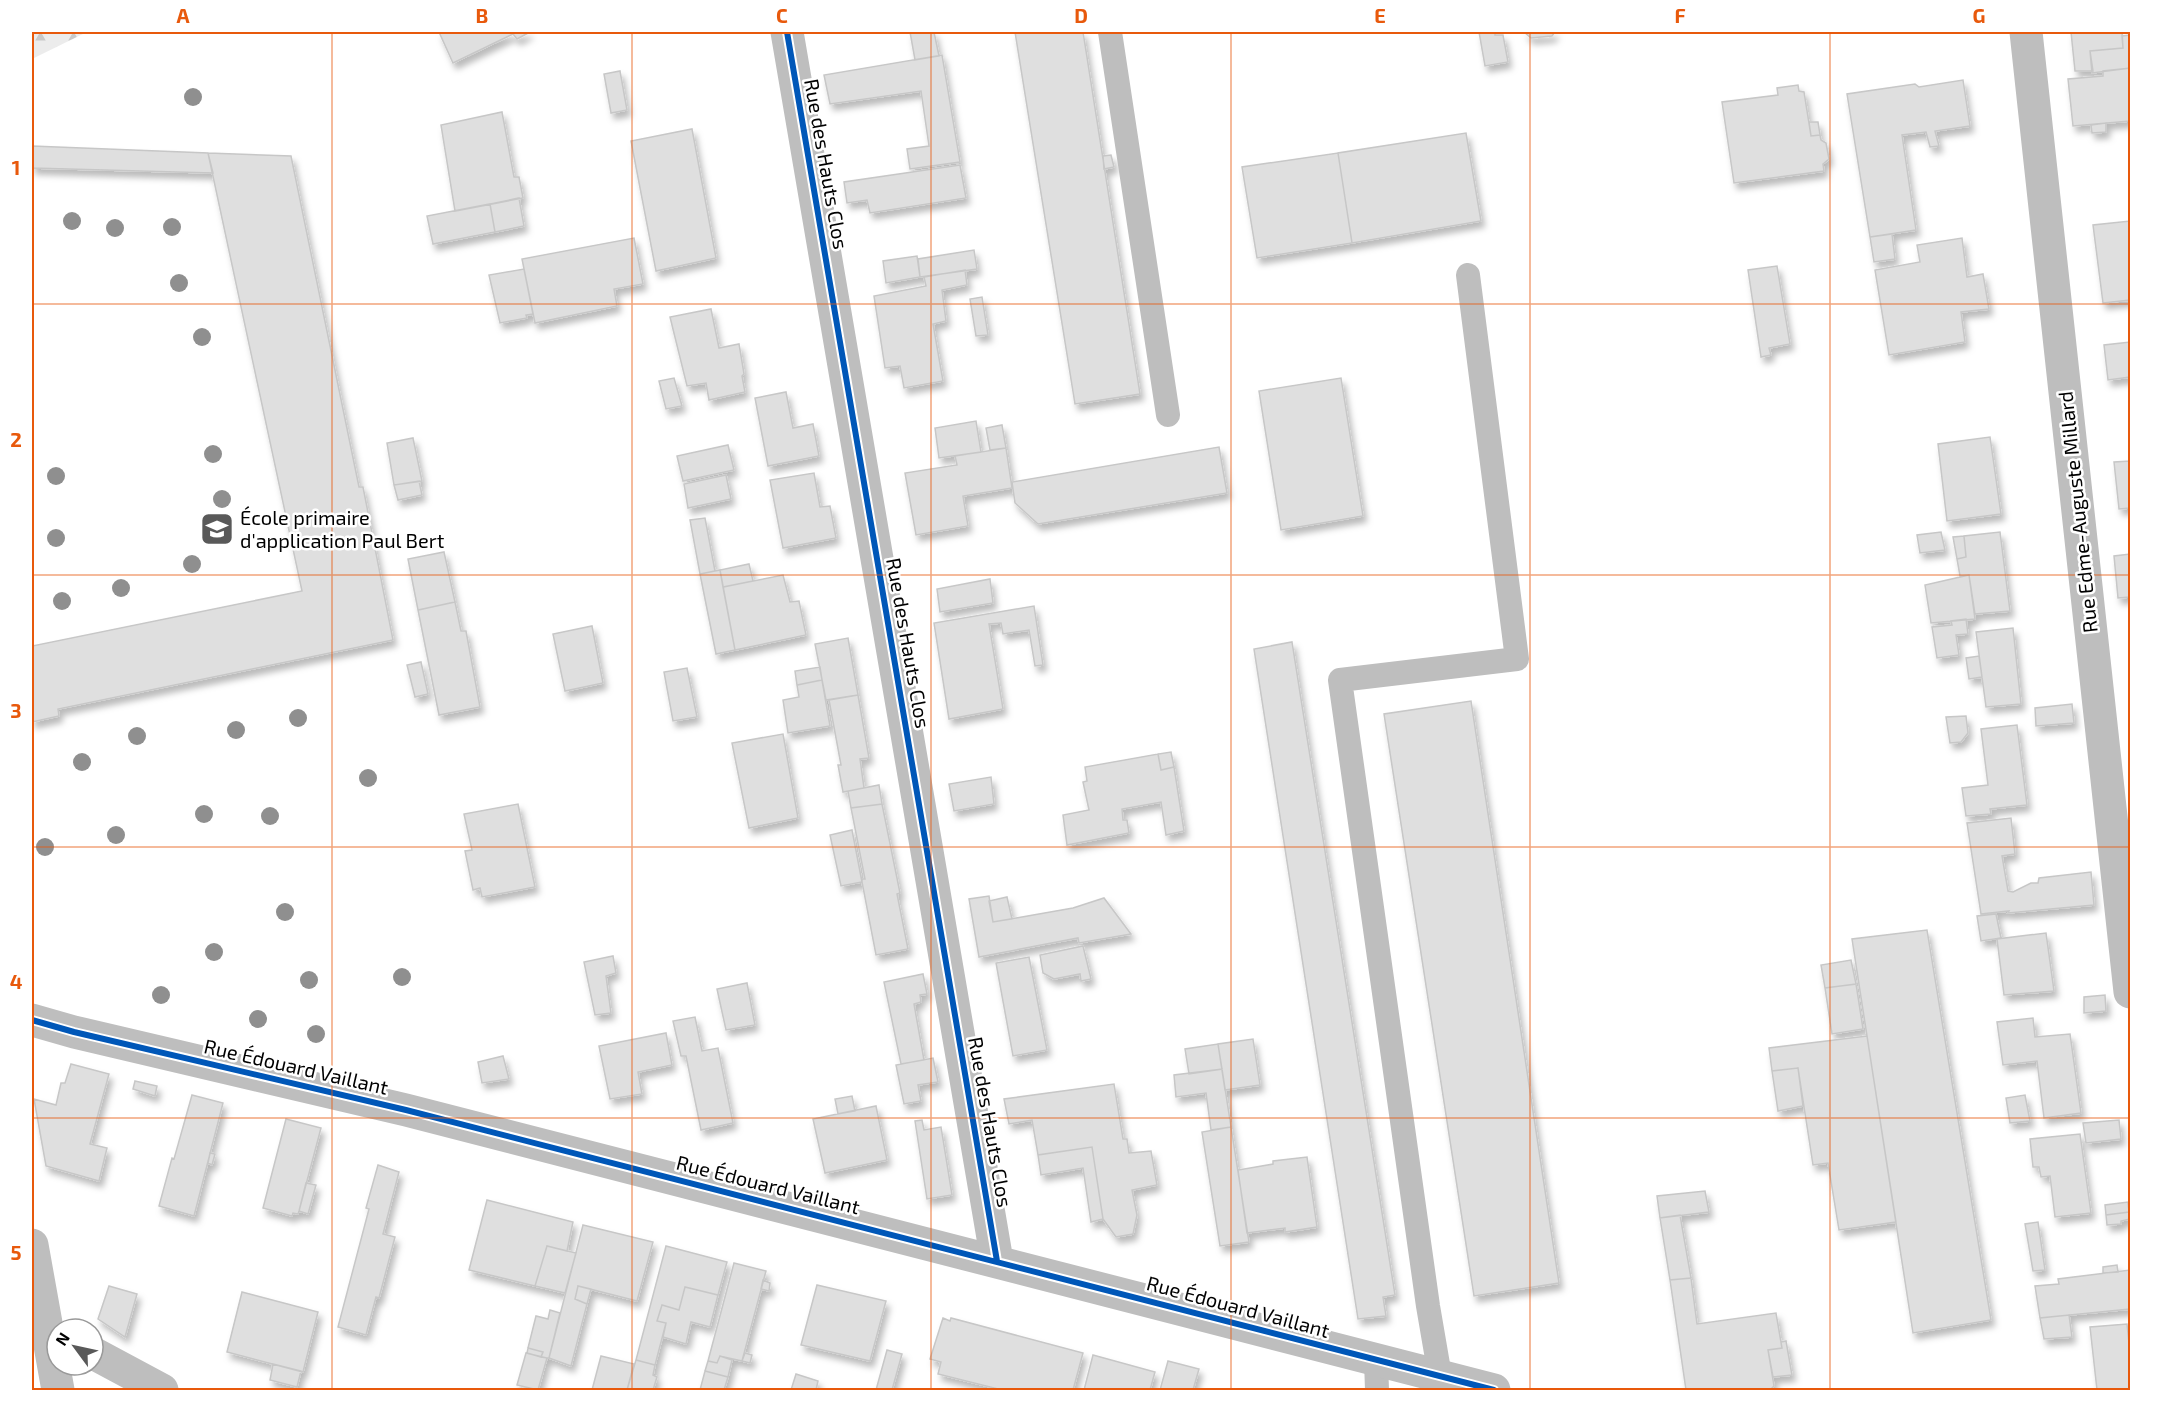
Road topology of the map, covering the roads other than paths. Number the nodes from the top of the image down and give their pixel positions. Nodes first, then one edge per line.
1 (787, 32) edge
2 (1110, 32) edge
3 (2026, 32) edge
4 (1468, 275) dead end
5 (1168, 415) dead end
6 (2130, 992) edge
7 (32, 1020) edge
8 (32, 1245) edge
9 (997, 1261) junction
10 (47, 1317) edge
11 (105, 1359) edge
12 (1376, 1375) edge
13 (1440, 1376) junction
14 (162, 1390) edge
15 (1494, 1390) edge

1 - 9 street, Rue des Hauts Clos
2 - 5 lane
3 - 6 street, Rue Edme-Auguste Millard
4 - 13 lane
7 - 9 street, Rue Édouard Vaillant
8 - 10 street
9 - 12 street, Rue Édouard Vaillant
11 - 14 street
12 - 13 street, Rue Édouard Vaillant
13 - 15 street, Rue Édouard Vaillant

